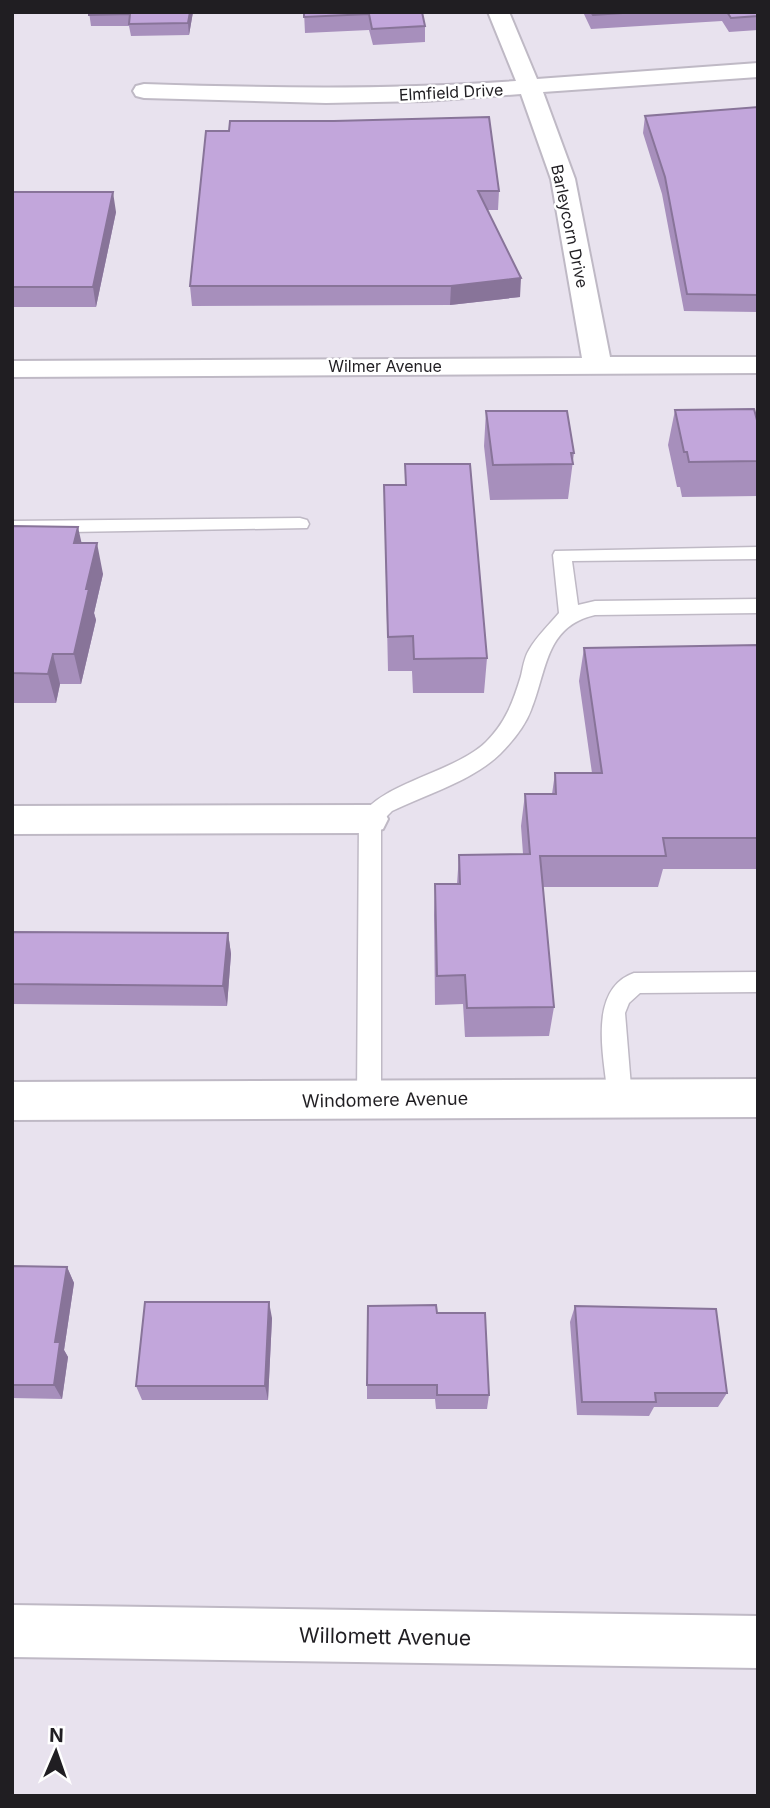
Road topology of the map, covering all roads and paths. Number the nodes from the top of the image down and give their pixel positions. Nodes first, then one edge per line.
1 (498, 12) edge
2 (758, 70) edge
3 (530, 87) junction
4 (144, 91) dead end
5 (597, 365) junction
6 (758, 365) edge
7 (12, 369) edge
8 (300, 524) dead end
9 (12, 527) edge
10 (758, 553) edge
11 (758, 606) edge
12 (569, 614) junction
13 (370, 819) junction
14 (12, 820) edge
15 (758, 982) edge
16 (620, 1098) junction
17 (758, 1098) edge
18 (369, 1099) junction
19 (12, 1101) edge
20 (12, 1631) edge
21 (758, 1642) edge

1 - 3 street, Barleycorn Drive
2 - 3 street, Elmfield Drive
3 - 4 street, Elmfield Drive
3 - 5 street, Barleycorn Drive
5 - 6 street, Wilmer Avenue
5 - 7 street, Wilmer Avenue
8 - 9 lane
10 - 12 lane
11 - 12 lane
12 - 13 lane
13 - 14 street
13 - 18 lane
15 - 16 lane
16 - 17 street, Windomere Avenue
16 - 18 street, Windomere Avenue
18 - 19 street, Windomere Avenue
20 - 21 street, Willomett Avenue

